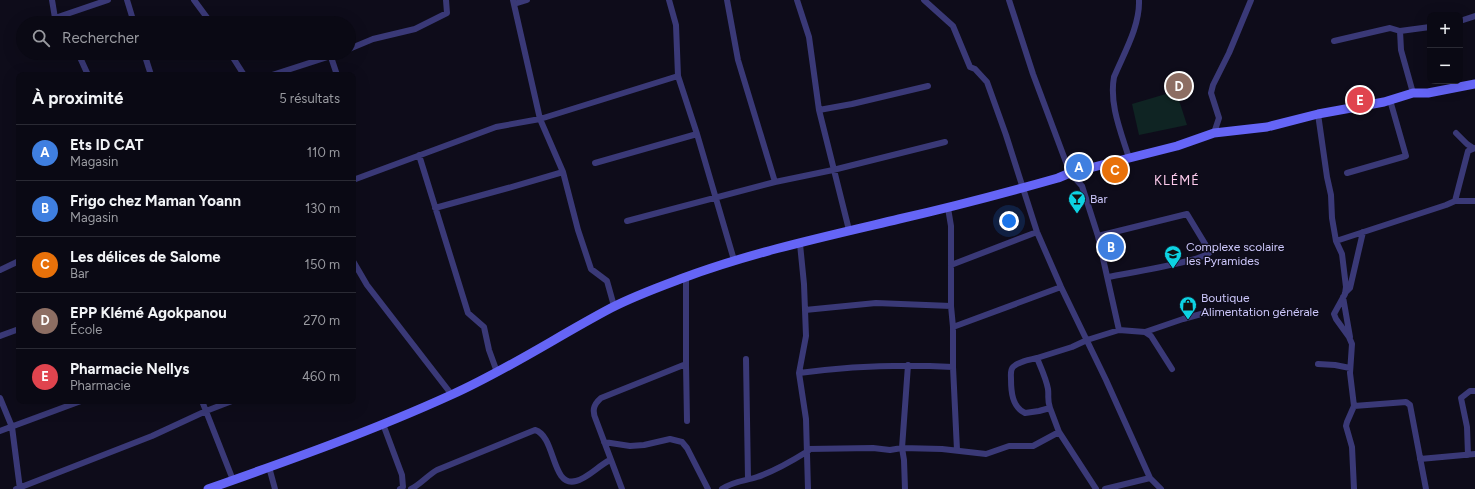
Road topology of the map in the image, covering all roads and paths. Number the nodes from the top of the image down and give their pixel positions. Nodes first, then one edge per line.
1 (52, 0) edge
2 (108, 0) edge
3 (127, 0) edge
4 (194, 0) edge
5 (446, 0) edge
6 (528, 0) edge
7 (668, 0) edge
8 (727, 0) edge
9 (797, 0) edge
10 (924, 0) edge
11 (1009, 0) edge
12 (1139, 0) edge
13 (1252, 0) edge
14 (513, 2) edge
15 (56, 16) edge
16 (67, 16) edge
17 (132, 16) edge
18 (206, 16) edge
19 (1475, 16) edge
20 (1463, 20) edge
21 (1427, 27) edge
22 (1400, 31) junction
23 (1334, 41) dead end
24 (356, 46) edge
25 (81, 60) edge
26 (146, 60) edge
27 (234, 60) edge
28 (320, 60) edge
29 (331, 60) edge
30 (87, 72) edge
31 (150, 72) edge
32 (242, 72) edge
33 (282, 72) edge
34 (336, 72) edge
35 (678, 76) junction
36 (1475, 84) edge
37 (928, 86) dead end
38 (1413, 93) junction
39 (1390, 100) junction
40 (819, 110) junction
41 (1318, 114) junction
42 (540, 119) junction
43 (1214, 133) junction
44 (1456, 133) dead end
45 (697, 134) junction
46 (945, 142) dead end
47 (1474, 148) edge
48 (419, 156) junction
49 (1129, 158) junction
50 (595, 163) dead end
51 (833, 170) junction
52 (563, 172) junction
53 (1070, 173) junction
54 (1347, 173) dead end
55 (356, 179) edge
56 (775, 182) junction
57 (1022, 188) junction
58 (715, 197) junction
59 (1455, 201) junction
60 (1475, 201) edge
61 (435, 208) junction
62 (948, 208) junction
63 (627, 221) dead end
64 (849, 230) junction
65 (1037, 232) junction
66 (1363, 232) junction
67 (1098, 236) junction
68 (1336, 241) junction
69 (800, 244) junction
70 (734, 260) junction
71 (16, 262) edge
72 (951, 265) junction
73 (356, 266) edge
74 (0, 270) edge
75 (686, 277) junction
76 (1108, 277) junction
77 (1061, 287) junction
78 (1344, 296) junction
79 (614, 306) junction
80 (951, 306) junction
81 (805, 310) junction
82 (1212, 311) dead end
83 (953, 327) junction
84 (16, 330) edge
85 (1119, 330) junction
86 (1145, 332) junction
87 (0, 336) edge
88 (1087, 340) junction
89 (1350, 341) junction
90 (746, 358) dead end
91 (1037, 358) junction
92 (686, 364) junction
93 (1318, 364) dead end
94 (908, 365) junction
95 (953, 367) junction
96 (1350, 368) junction
97 (1172, 369) dead end
98 (497, 372) junction
99 (799, 373) junction
100 (1475, 391) edge
101 (452, 395) junction
102 (0, 398) edge
103 (65, 404) edge
104 (203, 404) edge
105 (224, 404) edge
106 (1354, 406) junction
107 (1050, 408) junction
108 (206, 411) junction
109 (687, 421) dead end
110 (383, 424) junction
111 (12, 427) junction
112 (0, 431) edge
113 (1059, 432) junction
114 (604, 442) junction
115 (902, 448) junction
116 (808, 450) junction
117 (958, 450) junction
118 (1472, 454) edge
119 (1420, 459) junction
120 (610, 460) junction
121 (269, 467) junction
122 (1150, 478) junction
123 (748, 479) junction
124 (233, 480) junction
125 (19, 488) edge
126 (404, 488) edge
127 (208, 489) edge
128 (275, 489) edge
129 (411, 489) edge
130 (622, 489) edge
131 (708, 489) edge
132 (722, 489) edge
133 (808, 489) edge
134 (905, 489) edge
135 (1096, 489) edge
136 (1105, 489) edge
137 (1161, 489) edge
138 (1354, 489) edge
139 (1426, 489) edge

1 - 15 street
2 - 16 street
3 - 17 street
4 - 18 street
5 - 24 street
6 - 14 street
7 - 35 street
8 - 56 street
9 - 40 street
10 - 57 street
11 - 53 street
12 - 49 street
13 - 43 street
14 - 42 street
19 - 20 street
21 - 22 street
22 - 23 street
22 - 38 street
25 - 30 street
26 - 31 street
27 - 32 street
28 - 33 street
29 - 34 street
35 - 42 street
35 - 45 street
36 - 38 street
37 - 40 street
38 - 39 street
39 - 41 street
39 - 54 street
40 - 51 street
41 - 43 street
41 - 68 street
42 - 48 street
42 - 52 street
43 - 49 street
44 - 47 street
45 - 50 street
45 - 58 street
46 - 51 street
47 - 59 street
48 - 55 street
48 - 61 street
49 - 53 street
51 - 56 street
51 - 64 street
52 - 61 street
52 - 79 street
53 - 57 street
53 - 67 street
56 - 58 street
57 - 62 street
57 - 65 street
58 - 63 street
58 - 70 street
59 - 60 street
59 - 66 street
61 - 98 street
62 - 64 street
62 - 72 street
64 - 69 street
65 - 72 street
65 - 77 street
66 - 68 street
66 - 78 street
67 - 76 street
67 - 76 street
68 - 78 street
69 - 70 street
69 - 81 street
70 - 75 street
71 - 74 street
72 - 80 street
73 - 101 street
75 - 79 street
75 - 92 street
76 - 85 street
77 - 83 street
77 - 88 street
78 - 89 street
78 - 89 street
79 - 98 street
80 - 81 street
80 - 83 street
81 - 99 street
82 - 86 street
83 - 95 street
84 - 87 street
85 - 86 street
85 - 88 street
86 - 97 street
88 - 91 street
88 - 122 street
89 - 96 street
90 - 123 street
91 - 107 street
91 - 107 street
92 - 109 street
92 - 114 street
93 - 96 street
94 - 95 street
94 - 99 street
94 - 115 street
95 - 117 street
96 - 106 street
98 - 101 street
99 - 116 street
100 - 118 street
101 - 110 street
102 - 111 street
103 - 111 street
104 - 108 street
105 - 108 street
106 - 119 street
106 - 138 street
107 - 113 street
108 - 124 street
108 - 125 street
110 - 121 street
110 - 126 street
111 - 112 street
111 - 125 street
113 - 117 street
113 - 135 street
114 - 120 street
114 - 131 street
115 - 116 street
115 - 117 street
115 - 134 street
116 - 123 street
116 - 133 street
118 - 119 street
119 - 139 street
120 - 129 street
120 - 130 street
121 - 124 street
121 - 128 street
122 - 136 street
122 - 137 street
123 - 132 street
124 - 127 street

